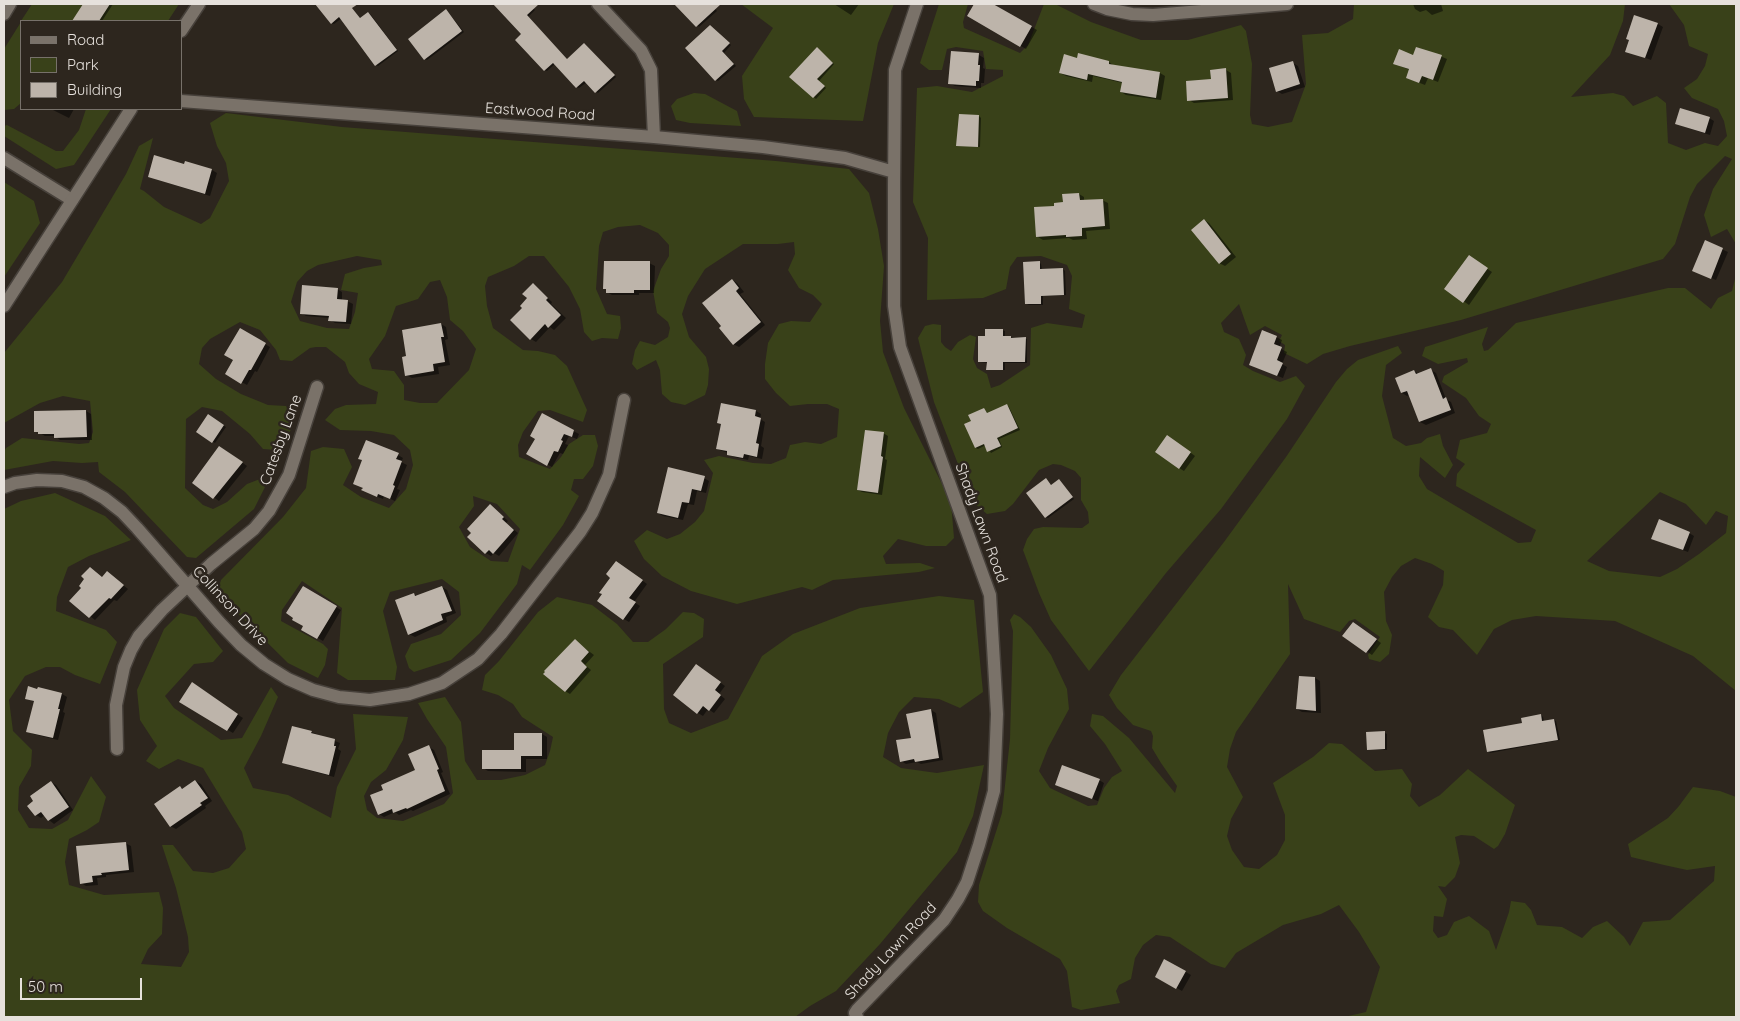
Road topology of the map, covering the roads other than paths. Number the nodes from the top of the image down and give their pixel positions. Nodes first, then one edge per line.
1 (10, 4) edge
2 (199, 4) edge
3 (598, 4) edge
4 (917, 4) edge
5 (1094, 4) edge
6 (1287, 4) edge
7 (4, 14) edge
8 (182, 30) edge
9 (182, 101) edge
10 (130, 110) edge
11 (654, 137) junction
12 (4, 158) edge
13 (894, 172) junction
14 (72, 200) junction
15 (4, 306) edge
16 (317, 387) dead end
17 (624, 400) dead end
18 (4, 487) edge
19 (187, 586) junction
20 (117, 749) dead end
21 (856, 1017) edge

1 - 7 street
2 - 8 street
3 - 11 street
4 - 13 street, Shady Lawn Road
5 - 6 street
9 - 11 street, Eastwood Road
10 - 14 street
11 - 13 street, Eastwood Road
12 - 14 street
13 - 21 street, Shady Lawn Road
14 - 15 street
16 - 19 street, Catesby Lane
17 - 19 street, Collinson Drive
18 - 19 street, Collinson Drive
19 - 20 street, Catesby Lane

